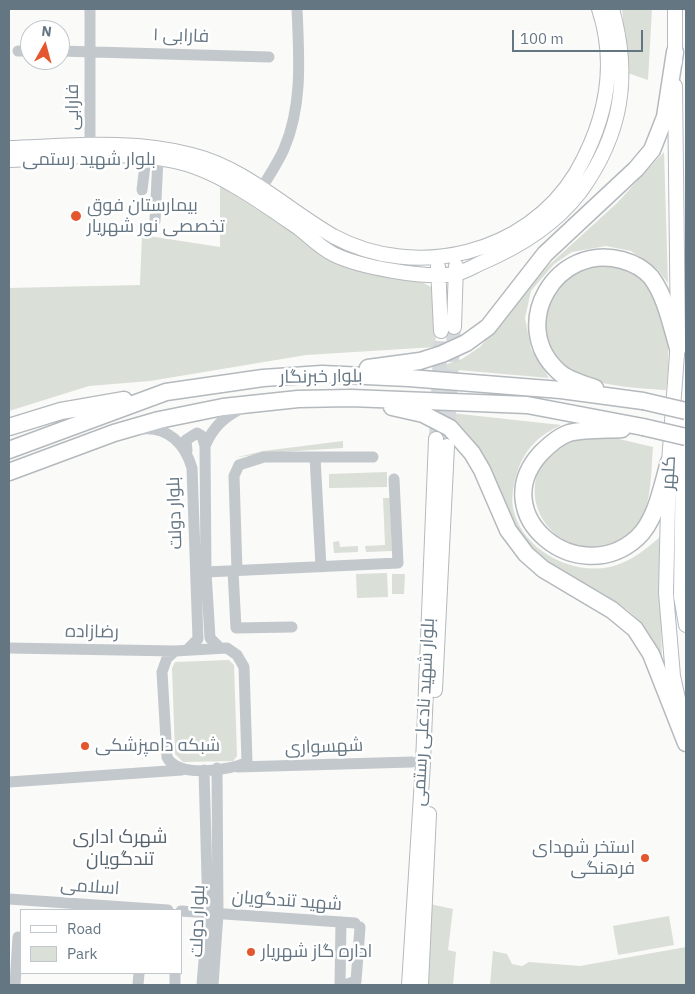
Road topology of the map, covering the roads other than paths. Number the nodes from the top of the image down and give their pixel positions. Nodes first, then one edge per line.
1 (90, 9) edge
2 (298, 9) edge
3 (599, 9) edge
4 (612, 9) edge
5 (675, 9) edge
6 (91, 50) junction
7 (70, 51) edge
8 (675, 52) junction
9 (269, 57) dead end
10 (90, 146) junction
11 (9, 148) edge
12 (152, 158) junction
13 (9, 160) edge
14 (142, 190) dead end
15 (258, 194) junction
16 (156, 221) dead end
17 (455, 256) junction
18 (438, 258) junction
19 (457, 274) junction
20 (439, 276) junction
21 (678, 348) junction
22 (322, 374) junction
23 (166, 392) junction
24 (350, 398) junction
25 (644, 401) junction
26 (250, 404) junction
27 (686, 411) edge
28 (686, 418) edge
29 (9, 427) edge
30 (643, 427) junction
31 (114, 433) junction
32 (686, 437) edge
33 (205, 446) junction
34 (9, 450) edge
35 (187, 451) junction
36 (315, 457) junction
37 (373, 457) dead end
38 (670, 462) junction
39 (9, 472) edge
40 (394, 479) dead end
41 (683, 491) junction
42 (686, 514) edge
43 (320, 566) junction
44 (235, 571) junction
45 (206, 572) junction
46 (686, 625) edge
47 (292, 627) dead end
48 (9, 648) edge
49 (220, 648) junction
50 (187, 650) junction
51 (175, 651) junction
52 (686, 736) edge
53 (686, 743) edge
54 (412, 762) dead end
55 (217, 768) junction
56 (236, 768) junction
57 (182, 770) junction
58 (204, 770) junction
59 (9, 782) edge
60 (9, 899) edge
61 (154, 909) edge
62 (182, 911) edge
63 (213, 913) junction
64 (341, 922) junction
65 (19, 943) edge
66 (18, 969) edge
67 (15, 985) edge
68 (202, 985) edge
69 (213, 985) edge
70 (340, 985) edge
71 (345, 985) edge
72 (409, 985) edge
73 (421, 985) edge

1 - 6 street, فارابی
2 - 15 street
3 - 17 main road, بلوار شهید رستمی
4 - 19 main road, بلوار شهید رستمی
5 - 8 main road, کلهر
6 - 7 street, فارابی ۱
6 - 9 street, فارابی ۱
6 - 10 street, فارابی
8 - 21 main road, کلهر
8 - 22 highway
10 - 11 main road, بلوار شهید رستمی
10 - 15 main road, بلوار شهید رستمی
12 - 13 main road, بلوار شهید رستمی
12 - 14 street
12 - 15 main road, بلوار شهید رستمی
12 - 16 street
15 - 18 main road, بلوار شهید رستمی
15 - 20 main road, بلوار شهید رستمی
17 - 18 main road, بلوار شهید رستمی
17 - 19 main road
18 - 20 main road
19 - 20 main road, بلوار شهید رستمی
19 - 20 main road
21 - 25 highway
21 - 38 main road, کلهر
22 - 23 highway, بلوار خبرنگار
22 - 25 highway, بلوار خبرنگار
23 - 29 highway
23 - 34 highway, بلوار خبرنگار
24 - 26 highway, بلوار خبرنگار
24 - 30 highway, بلوار خبرنگار
24 - 53 highway
25 - 27 highway, bridge
26 - 31 highway, بلوار خبرنگار
26 - 33 street
28 - 41 main road, کلهر
30 - 32 highway, بلوار خبرنگار, bridge
30 - 38 highway
31 - 35 street, بلوار دولت
31 - 39 highway, بلوار خبرنگار
33 - 35 street
33 - 45 street, بلوار دولت
35 - 50 street, بلوار دولت
36 - 37 street
36 - 43 street
36 - 44 street
38 - 52 main road, کلهر
40 - 43 street
41 - 42 highway
41 - 46 main road, کلهر
43 - 44 street
44 - 45 street
44 - 47 street
45 - 49 street, بلوار دولت
48 - 51 street, رضازاده
49 - 50 street
49 - 56 street
50 - 51 street
51 - 57 street
54 - 56 street, شهسواری
55 - 56 street
55 - 58 street
55 - 63 street, بلوار دولت
57 - 58 street
57 - 59 street
58 - 63 street, بلوار دولت
60 - 61 street, اسلامی
62 - 63 street
63 - 64 street, شهید تندگویان
63 - 68 street, بلوار دولت
63 - 69 street, بلوار دولت
64 - 70 street
64 - 71 street, شهید تندگویان
65 - 66 street
66 - 67 street
72 - 73 main road, بلوار شهید نادعلی رستمی

